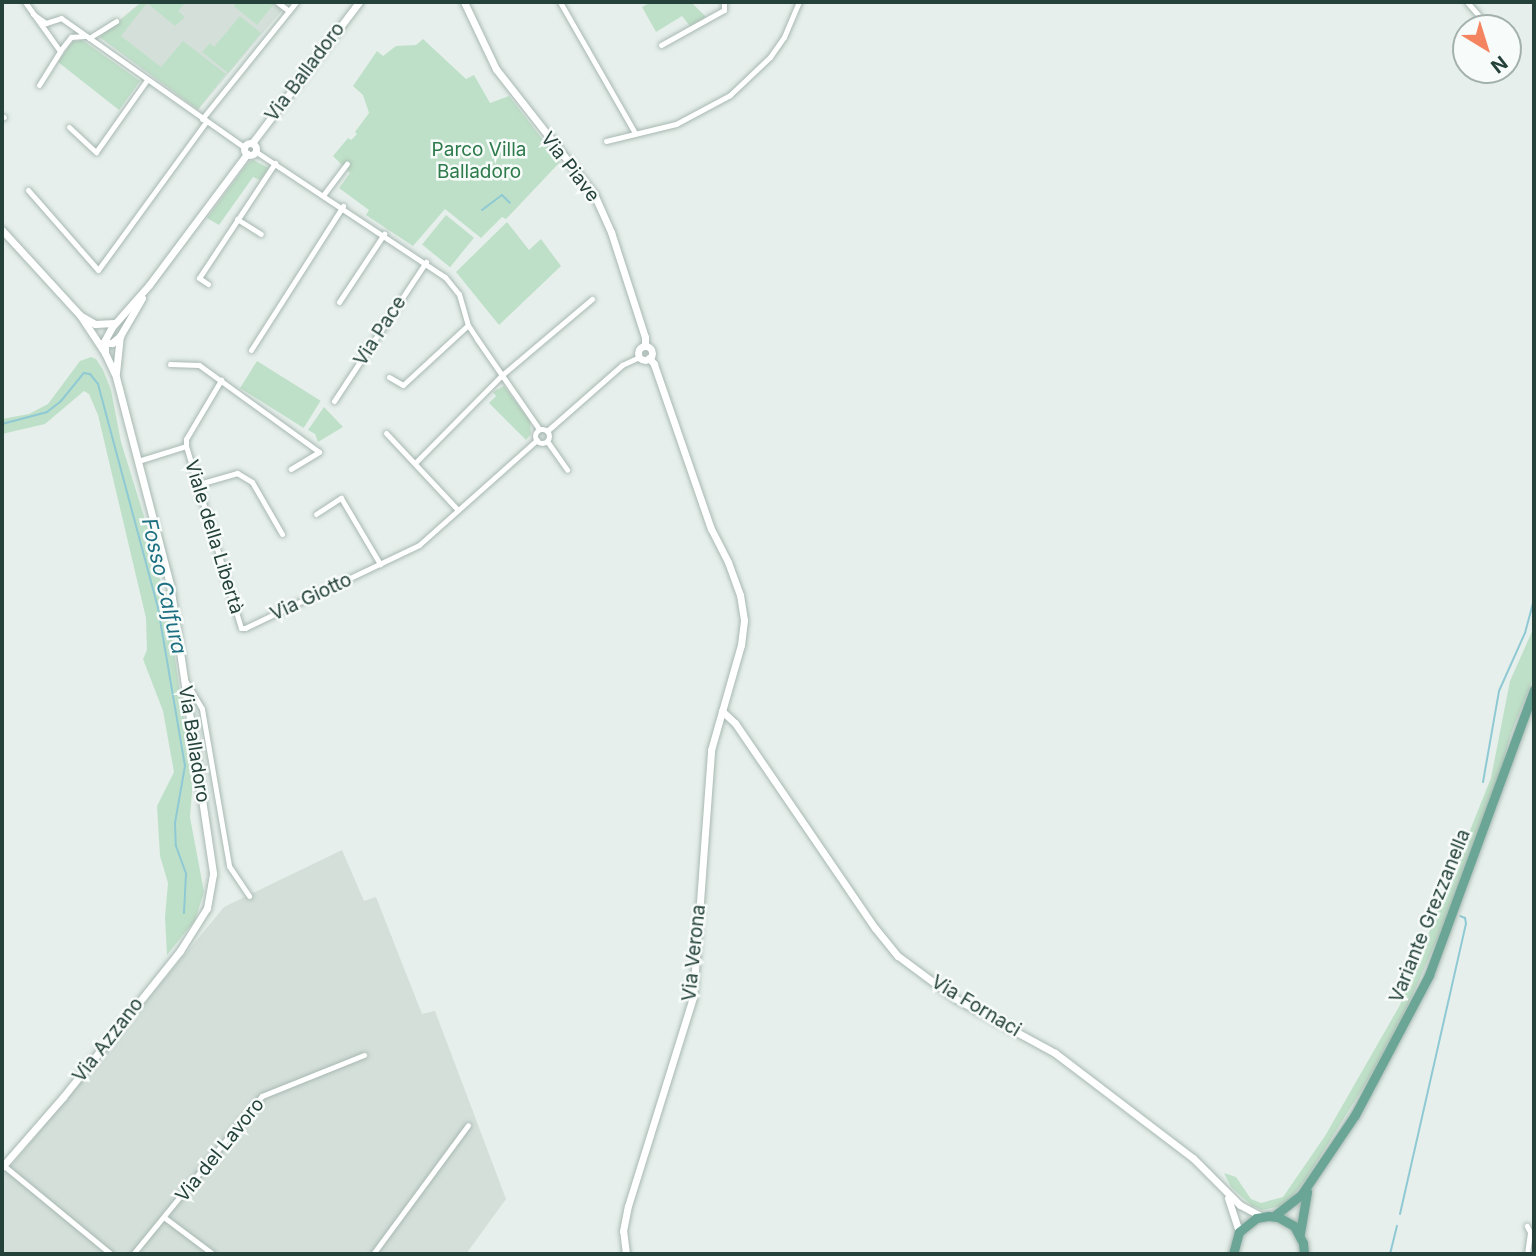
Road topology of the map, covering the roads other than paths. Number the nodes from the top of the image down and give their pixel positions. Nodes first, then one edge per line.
1 (25, 2) edge
2 (277, 2) edge
3 (296, 2) edge
4 (359, 2) edge
5 (464, 2) edge
6 (560, 2) edge
7 (724, 2) edge
8 (799, 2) edge
9 (289, 11) junction
10 (33, 13) junction
11 (116, 21) dead end
12 (87, 37) junction
13 (661, 45) dead end
14 (60, 51) junction
15 (147, 80) junction
16 (39, 85) dead end
17 (204, 121) junction
18 (69, 127) dead end
19 (635, 133) junction
20 (606, 141) dead end
21 (249, 149) junction
22 (275, 163) junction
23 (347, 164) dead end
24 (28, 190) dead end
25 (324, 194) junction
26 (343, 206) junction
27 (237, 219) junction
28 (2, 230) edge
29 (261, 234) dead end
30 (384, 234) junction
31 (426, 262) junction
32 (208, 284) dead end
33 (149, 285) junction
34 (592, 299) dead end
35 (339, 302) dead end
36 (80, 315) junction
37 (116, 321) junction
38 (468, 325) junction
39 (120, 336) junction
40 (101, 343) junction
41 (645, 346) junction
42 (251, 350) dead end
43 (639, 357) junction
44 (649, 358) junction
45 (170, 364) dead end
46 (502, 375) junction
47 (116, 377) junction
48 (389, 377) dead end
49 (221, 380) junction
50 (334, 401) dead end
51 (539, 429) junction
52 (547, 431) junction
53 (386, 433) dead end
54 (537, 440) junction
55 (547, 441) junction
56 (187, 446) junction
57 (138, 461) junction
58 (415, 463) junction
59 (290, 469) dead end
60 (567, 470) dead end
61 (199, 484) junction
62 (458, 510) junction
63 (316, 514) dead end
64 (282, 534) dead end
65 (380, 564) junction
66 (241, 628) joint
67 (184, 679) junction
68 (1534, 690) edge
69 (722, 711) junction
70 (249, 897) dead end
71 (207, 908) joint
72 (364, 1055) dead end
73 (468, 1125) dead end
74 (2, 1165) edge
75 (1312, 1181) junction
76 (1225, 1192) junction
77 (1274, 1216) junction
78 (1262, 1217) junction
79 (165, 1218) junction
80 (1527, 1227) dead end
81 (1239, 1232) junction
82 (1300, 1234) junction
83 (111, 1254) edge
84 (132, 1254) edge
85 (213, 1254) edge
86 (373, 1254) edge
87 (626, 1254) edge
88 (1233, 1254) edge
89 (1304, 1254) edge
90 (1527, 1254) edge

1 - 10 street
2 - 9 street
3 - 9 street
4 - 21 street, Via Balladoro
5 - 41 street, Via Piave
6 - 19 street
7 - 13 street
8 - 19 street
9 - 17 street
10 - 12 street
10 - 14 street
11 - 12 street
12 - 14 street
12 - 15 street
14 - 16 street
15 - 17 street
15 - 18 street
17 - 21 street
17 - 24 street
19 - 20 street
21 - 22 street
21 - 33 street, Via Balladoro
22 - 25 street
22 - 27 street
23 - 25 street
25 - 26 street
26 - 30 street
26 - 42 street
27 - 29 street
27 - 32 street
28 - 36 street
30 - 31 street
30 - 35 street
31 - 38 street
31 - 50 street, Via Pace
33 - 37 street, Via Balladoro
33 - 39 street, Via Balladoro
34 - 46 street
36 - 37 street
36 - 40 street
37 - 40 street, Via Balladoro
38 - 46 street
38 - 48 street
39 - 40 street
39 - 47 street, Via Balladoro
40 - 47 street, Via Balladoro
41 - 43 street
41 - 44 street, Via Piave
43 - 44 street
43 - 52 street
44 - 69 street
45 - 49 street
46 - 51 street
46 - 58 street
47 - 57 street, Via Balladoro
49 - 56 street
49 - 59 street
51 - 52 street
51 - 54 street
52 - 55 street
53 - 58 street
54 - 55 street
54 - 62 street, Via Giotto
55 - 60 street
56 - 57 street
56 - 61 street, Viale della Libertà
57 - 67 street, Via Balladoro
58 - 62 street
61 - 64 street
61 - 66 street, Viale della Libertà
62 - 65 street, Via Giotto
63 - 65 street
65 - 66 street, Via Giotto
67 - 70 street
67 - 71 street, Via Balladoro
68 - 75 main road, Variante Grezzanella
69 - 76 street, Via Fornaci
69 - 87 street, Via Verona
71 - 74 street, Via Azzano
72 - 79 street, Via del Lavoro
73 - 86 street
74 - 83 street
75 - 77 main road, Variante Grezzanella
75 - 82 main road, Variante Grezzanella
76 - 78 street
76 - 81 street
77 - 78 main road
77 - 82 main road
78 - 81 main road
79 - 84 street, Via del Lavoro
79 - 85 street
80 - 90 street
81 - 88 main road
82 - 89 main road, Variante Grezzanella

